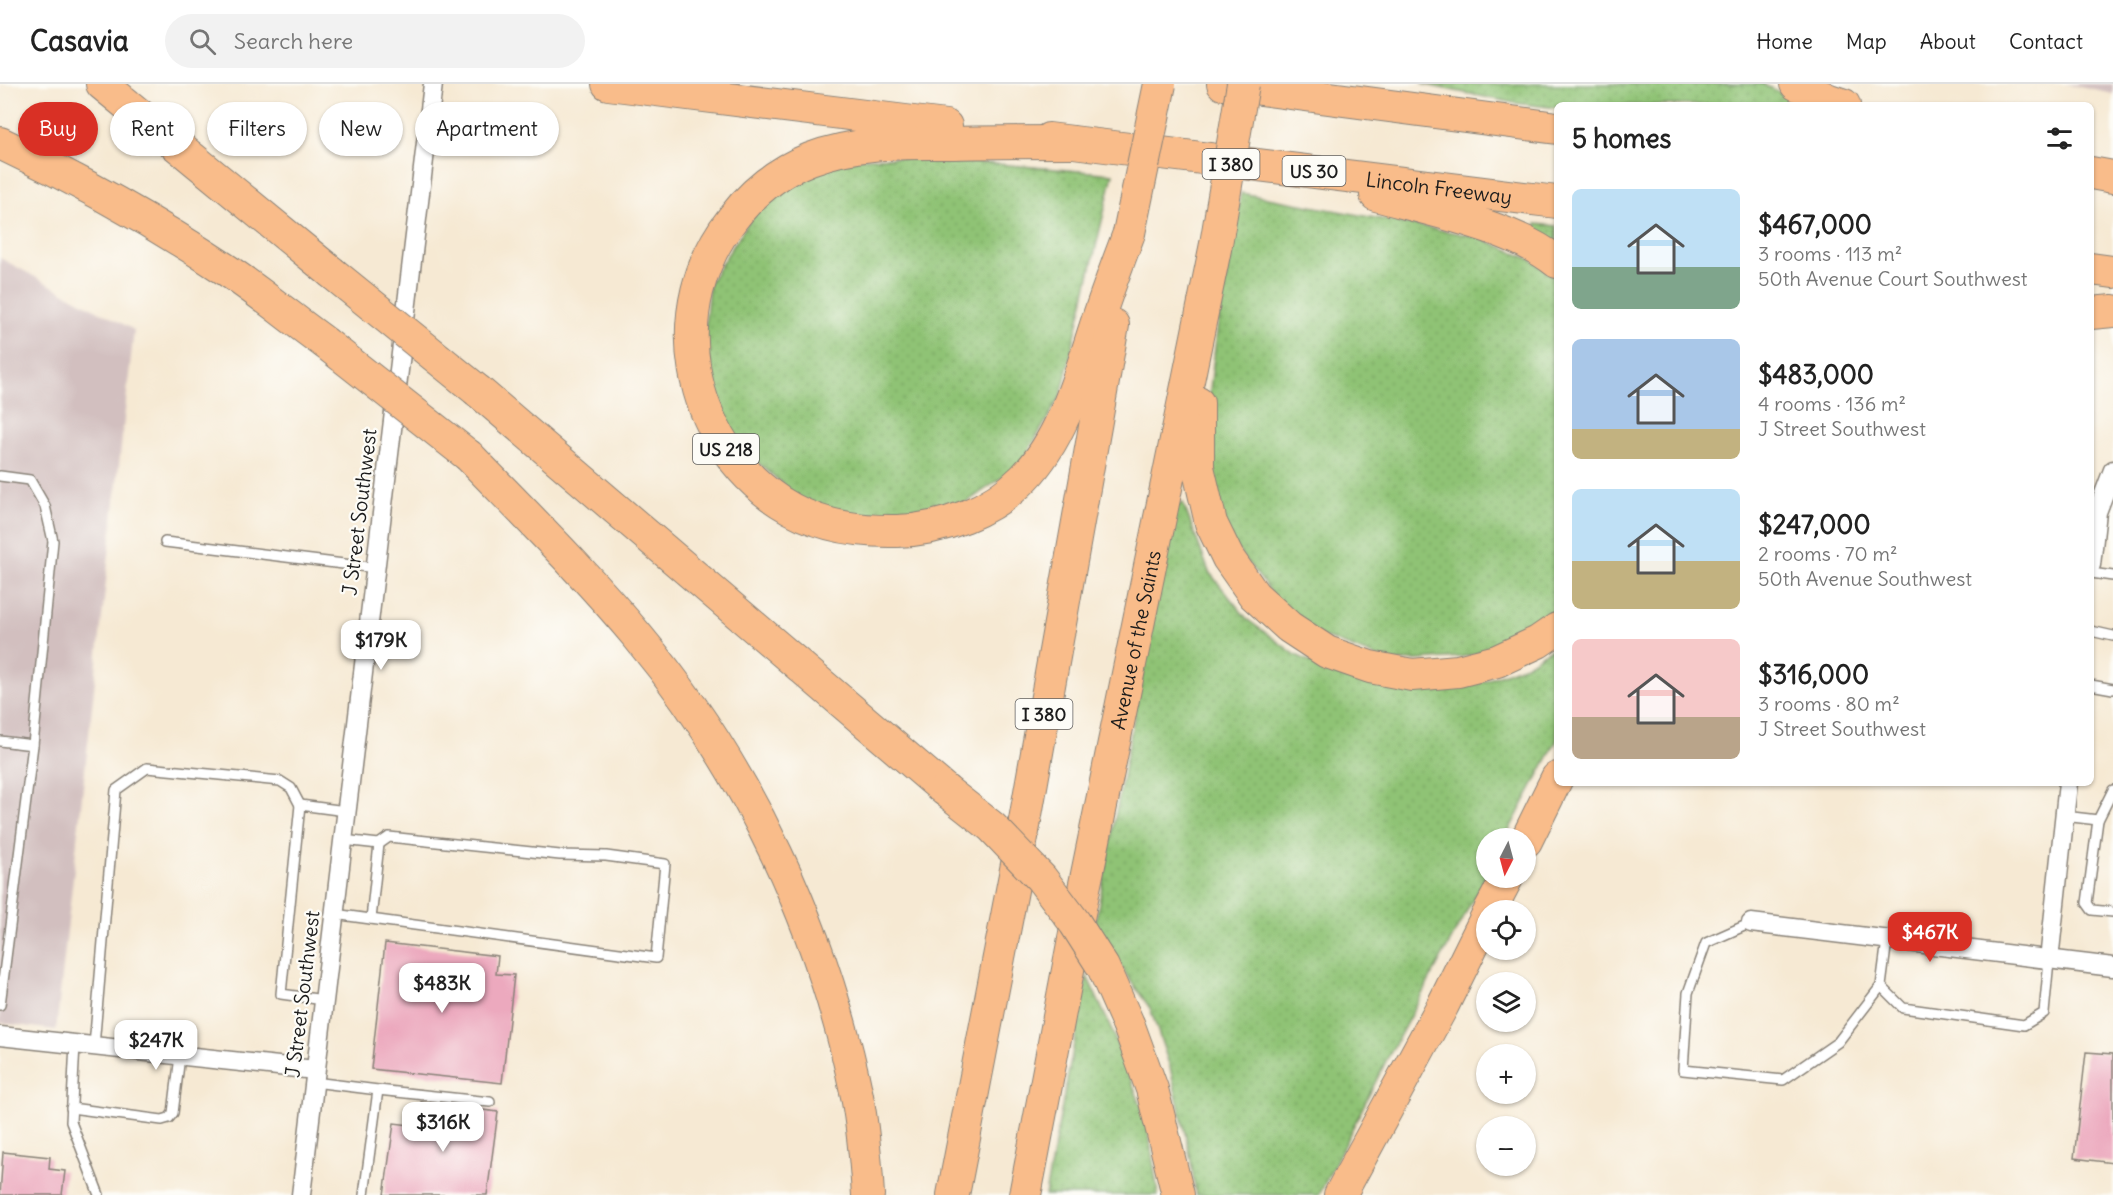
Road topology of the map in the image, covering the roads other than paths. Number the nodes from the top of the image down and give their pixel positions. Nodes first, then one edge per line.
1 (102, 84) edge
2 (433, 84) edge
3 (608, 84) edge
4 (1160, 84) edge
5 (1223, 84) edge
6 (1243, 84) edge
7 (1796, 84) edge
8 (1837, 102) edge
9 (1554, 128) edge
10 (1071, 142) junction
11 (0, 143) edge
12 (1274, 166) junction
13 (2094, 173) edge
14 (2113, 177) edge
15 (2094, 192) edge
16 (2113, 195) edge
17 (1554, 202) edge
18 (1129, 233) junction
19 (1216, 244) junction
20 (1554, 260) edge
21 (2094, 269) edge
22 (2113, 272) edge
23 (2113, 310) edge
24 (2094, 313) edge
25 (0, 477) edge
26 (2112, 478) edge
27 (2094, 538) edge
28 (165, 542) dead end
29 (376, 568) junction
30 (2094, 573) edge
31 (2113, 576) edge
32 (1554, 631) edge
33 (2094, 632) edge
34 (2113, 636) edge
35 (2094, 685) edge
36 (2113, 688) edge
37 (0, 741) edge
38 (33, 745) junction
39 (1554, 784) edge
40 (2068, 786) edge
41 (2113, 790) edge
42 (300, 805) junction
43 (346, 811) junction
44 (2064, 816) junction
45 (2098, 820) junction
46 (1532, 828) edge
47 (343, 840) junction
48 (379, 844) junction
49 (2113, 912) edge
50 (334, 914) junction
51 (371, 919) junction
52 (1751, 923) joint
53 (1476, 938) edge
54 (1887, 940) junction
55 (2049, 960) junction
56 (2113, 967) edge
57 (1881, 986) junction
58 (324, 1000) junction
59 (0, 1005) edge
60 (0, 1036) edge
61 (75, 1044) junction
62 (94, 1046) junction
63 (180, 1056) junction
64 (314, 1076) junction
65 (378, 1090) junction
66 (490, 1102) dead end
67 (71, 1108) junction
68 (99, 1195) edge
69 (301, 1195) edge
70 (364, 1195) edge
71 (868, 1195) edge
72 (953, 1195) edge
73 (1025, 1195) edge
74 (1178, 1195) edge
75 (1340, 1195) edge

1 - 74 highway, bridge
2 - 29 street, J Street Southwest
3 - 10 highway, US 30
4 - 18 highway, I 380, bridge
5 - 9 highway
6 - 19 highway, Avenue of the Saints / I 380, bridge
7 - 8 highway
10 - 12 highway, Lincoln Freeway / US 30
10 - 18 highway, US 218
11 - 71 highway, bridge
12 - 17 highway, Lincoln Freeway / US 30
12 - 20 highway
13 - 14 highway
15 - 16 highway
18 - 72 highway, I 380
19 - 32 highway
19 - 73 highway, Avenue of the Saints / I 380
21 - 22 highway
23 - 24 highway
25 - 38 lane
26 - 27 street
28 - 29 lane
29 - 43 street, J Street Southwest
30 - 31 lane
33 - 34 lane
35 - 36 lane
37 - 38 lane
38 - 59 lane
39 - 46 highway
40 - 44 street
41 - 45 lane
42 - 43 lane
42 - 58 lane
42 - 62 lane
43 - 47 street, J Street Southwest
44 - 45 lane
44 - 55 street
45 - 49 lane
47 - 48 lane
47 - 50 street, J Street Southwest
48 - 51 lane
48 - 51 lane
50 - 51 lane
50 - 58 street, J Street Southwest
52 - 54 street
52 - 57 lane
53 - 75 highway
54 - 55 street
54 - 57 lane
55 - 56 street
55 - 57 lane
58 - 64 street, J Street Southwest
60 - 61 street
61 - 62 street
61 - 67 lane
62 - 63 street
63 - 64 street
63 - 67 lane
64 - 65 lane
64 - 69 street, J Street Southwest
65 - 66 lane
65 - 70 lane
67 - 68 lane

